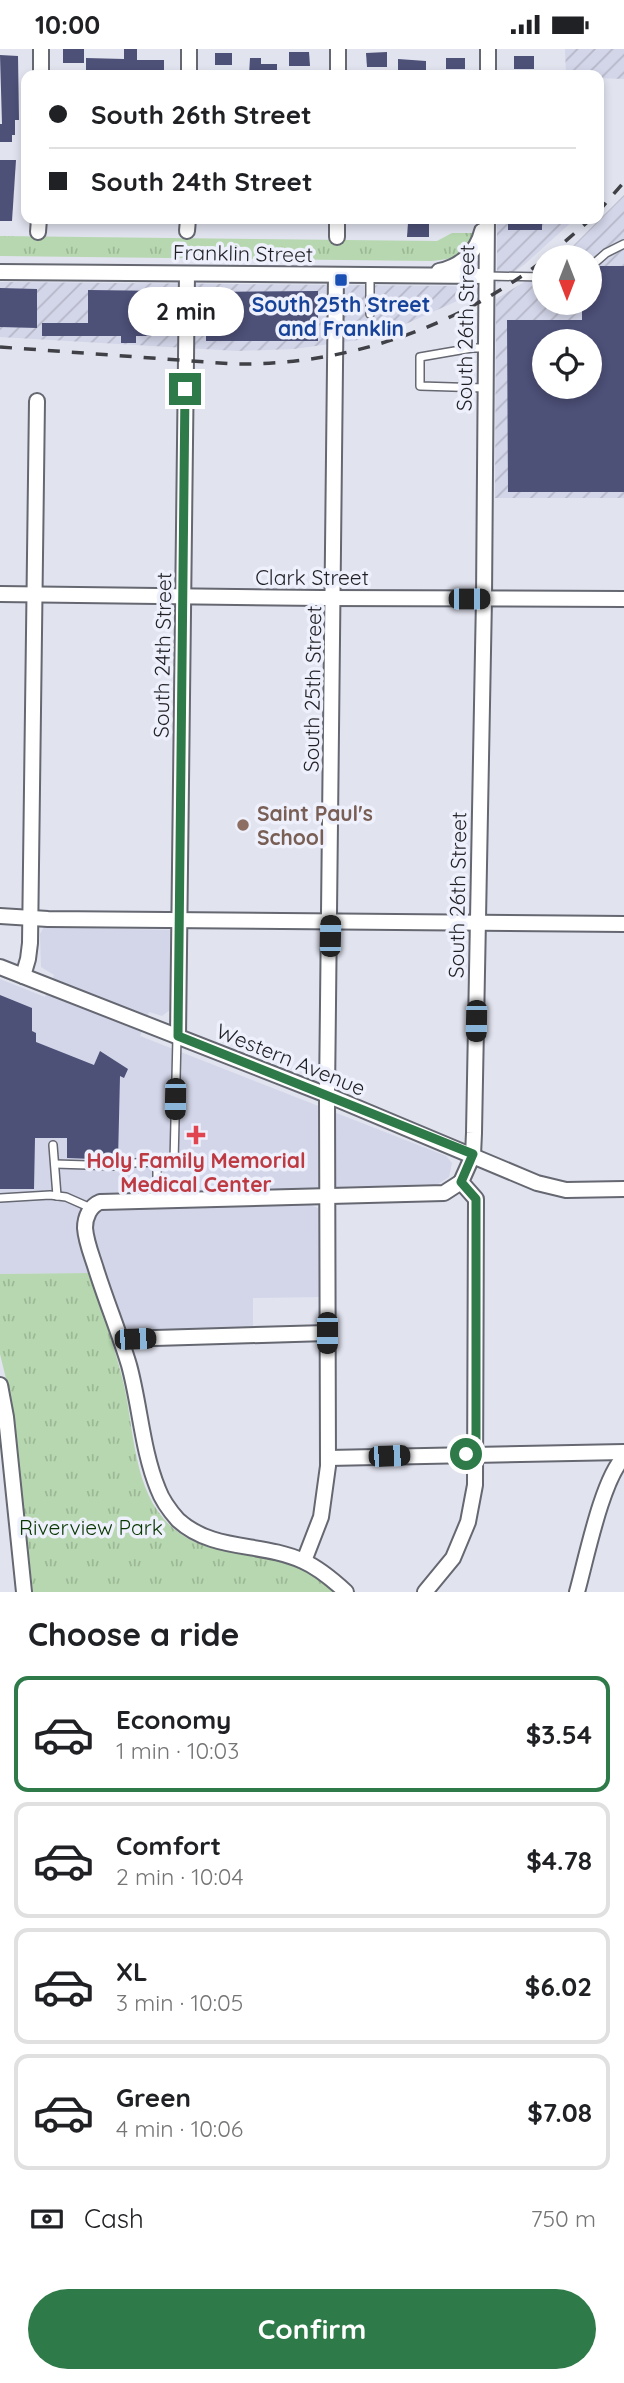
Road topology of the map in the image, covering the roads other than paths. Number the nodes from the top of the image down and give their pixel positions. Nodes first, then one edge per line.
1 (41, 49) edge
2 (189, 49) edge
3 (338, 49) edge
4 (488, 49) edge
5 (41, 70) edge
6 (189, 70) edge
7 (338, 70) edge
8 (488, 70) edge
9 (337, 224) edge
10 (484, 224) edge
11 (485, 224) edge
12 (337, 237) dead end
13 (624, 244) edge
14 (602, 256) edge
15 (0, 272) edge
16 (187, 274) junction
17 (336, 275) junction
18 (370, 275) junction
19 (413, 276) junction
20 (486, 277) junction
21 (532, 277) edge
22 (370, 314) dead end
23 (485, 348) junction
24 (485, 388) junction
25 (37, 401) dead end
26 (0, 594) edge
27 (36, 595) junction
28 (184, 597) junction
29 (334, 599) junction
30 (484, 599) junction
31 (624, 599) edge
32 (0, 916) edge
33 (30, 918) junction
34 (180, 921) junction
35 (330, 922) junction
36 (477, 924) junction
37 (624, 924) edge
38 (0, 967) edge
39 (23, 976) junction
40 (178, 1036) junction
41 (327, 1095) junction
42 (53, 1145) dead end
43 (473, 1154) junction
44 (157, 1162) junction
45 (55, 1164) junction
46 (461, 1182) junction
47 (624, 1189) edge
48 (57, 1196) junction
49 (327, 1196) junction
50 (0, 1198) edge
51 (157, 1201) junction
52 (91, 1209) junction
53 (327, 1333) junction
54 (121, 1339) junction
55 (0, 1385) edge
56 (476, 1453) junction
57 (624, 1455) edge
58 (328, 1458) junction
59 (304, 1561) junction
60 (24, 1592) edge
61 (346, 1592) edge
62 (425, 1592) edge
63 (577, 1592) edge

1 - 5 street
2 - 6 street
3 - 7 street
4 - 8 street
9 - 12 street
10 - 19 street
11 - 20 street, South 26th Street
13 - 14 lane
15 - 16 street, Franklin Street
16 - 17 street, Franklin Street
16 - 28 street, South 24th Street
17 - 18 street, Franklin Street
17 - 29 street, South 25th Street
18 - 19 street, Franklin Street
18 - 22 lane
19 - 20 street, Franklin Street
20 - 21 lane
20 - 23 street, South 26th Street
23 - 24 street, South 26th Street
23 - 24 lane
24 - 30 street, South 26th Street
25 - 27 street
26 - 27 street, Clark Street
27 - 28 street, Clark Street
27 - 33 street
28 - 29 street, Clark Street
28 - 34 street, South 24th Street
29 - 30 street, Clark Street
29 - 35 street, South 25th Street
30 - 31 street, Clark Street
30 - 36 street, South 26th Street
32 - 33 street
33 - 34 street
33 - 39 street
34 - 35 street
34 - 40 street, South 24th Street
35 - 36 street
35 - 41 street, South 25th Street
36 - 37 street
36 - 43 street, South 26th Street
38 - 39 street, Western Avenue
39 - 40 street, Western Avenue
40 - 41 street, Western Avenue
40 - 44 lane
41 - 43 street, Western Avenue
41 - 49 street, South 25th Street
42 - 45 lane
43 - 46 street, South 26th Street
43 - 47 street, Western Avenue
44 - 45 lane
44 - 51 lane
45 - 48 lane
46 - 49 street
46 - 56 street
48 - 50 lane
48 - 52 lane
49 - 51 street
49 - 53 street, South 25th Street
51 - 52 street
52 - 54 street
53 - 54 street
53 - 58 street, South 25th Street
54 - 59 street
55 - 60 street
56 - 57 street
56 - 58 street
56 - 62 street
57 - 63 street
58 - 59 street, South 25th Street
59 - 61 street

